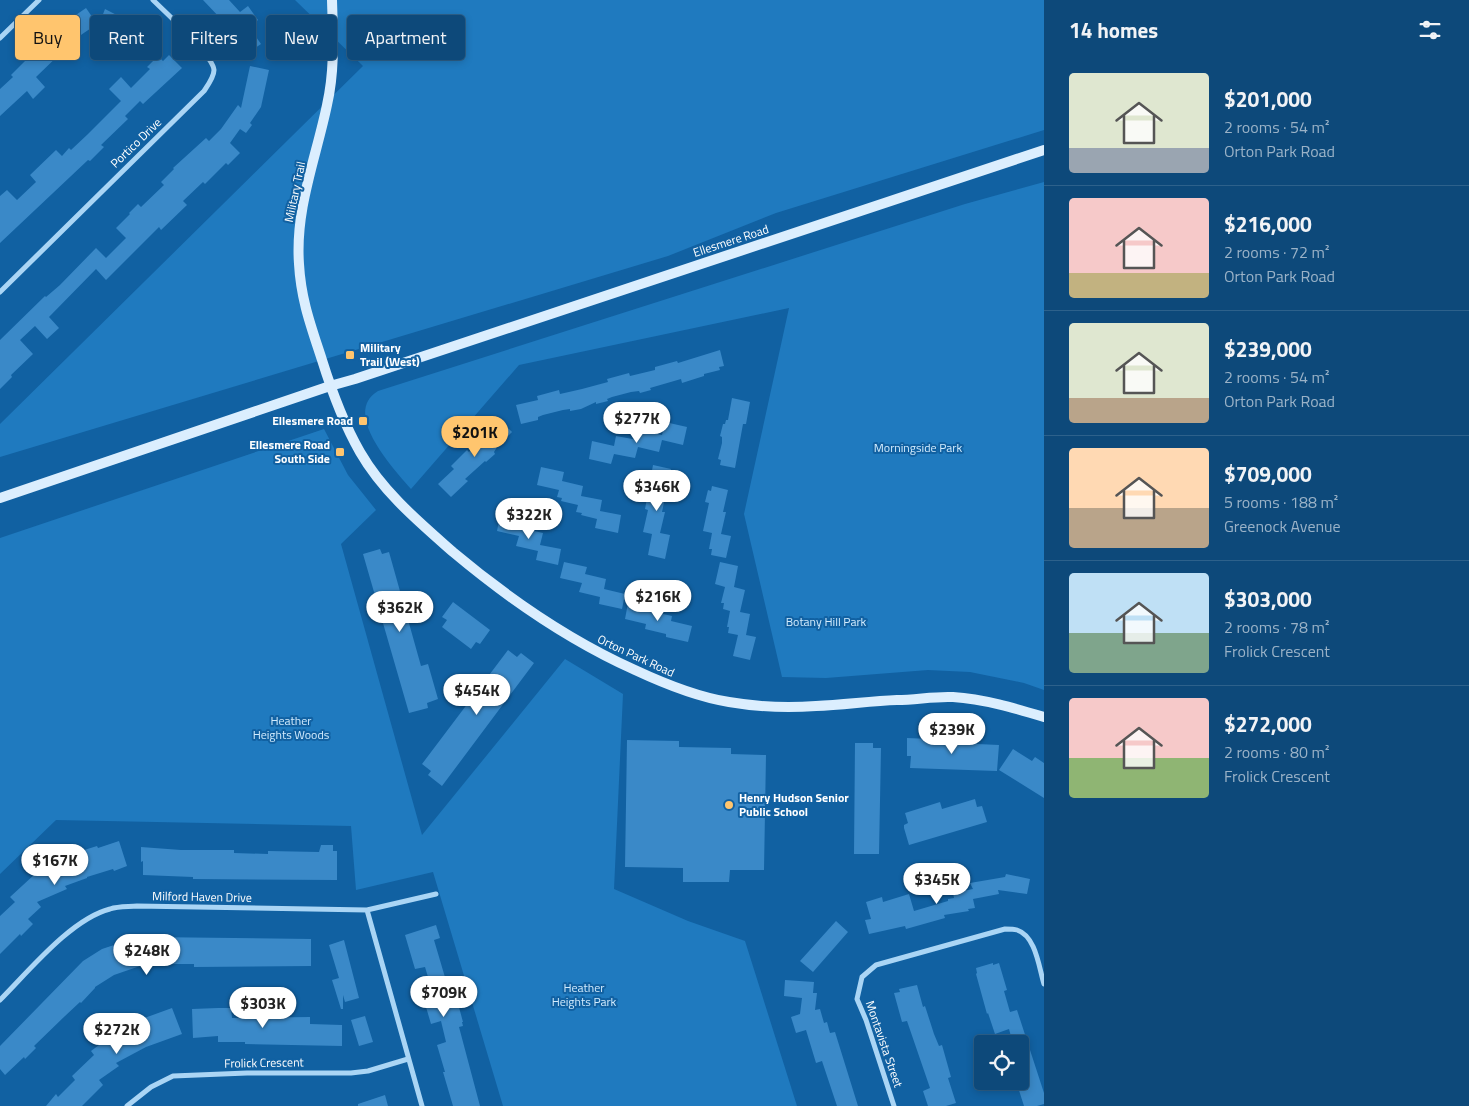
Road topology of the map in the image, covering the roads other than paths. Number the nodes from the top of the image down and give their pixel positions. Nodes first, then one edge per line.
1 (39, 0) edge
2 (153, 0) edge
3 (332, 0) edge
4 (0, 38) edge
5 (1044, 150) edge
6 (0, 292) edge
7 (330, 386) junction
8 (0, 498) edge
9 (1044, 717) edge
10 (436, 894) dead end
11 (367, 910) junction
12 (1044, 984) edge
13 (0, 1000) edge
14 (408, 1059) junction
15 (127, 1106) edge
16 (422, 1106) edge
17 (894, 1106) edge

1 - 4 street
2 - 6 street, Portico Drive
3 - 7 street, Military Trail
5 - 7 street, Ellesmere Road
7 - 8 street, Ellesmere Road
7 - 9 street, Orton Park Road
10 - 11 street, Milford Haven Drive
11 - 13 street, Milford Haven Drive
11 - 14 street
12 - 17 street, Montavista Street
14 - 15 street, Frolick Crescent
14 - 16 street

